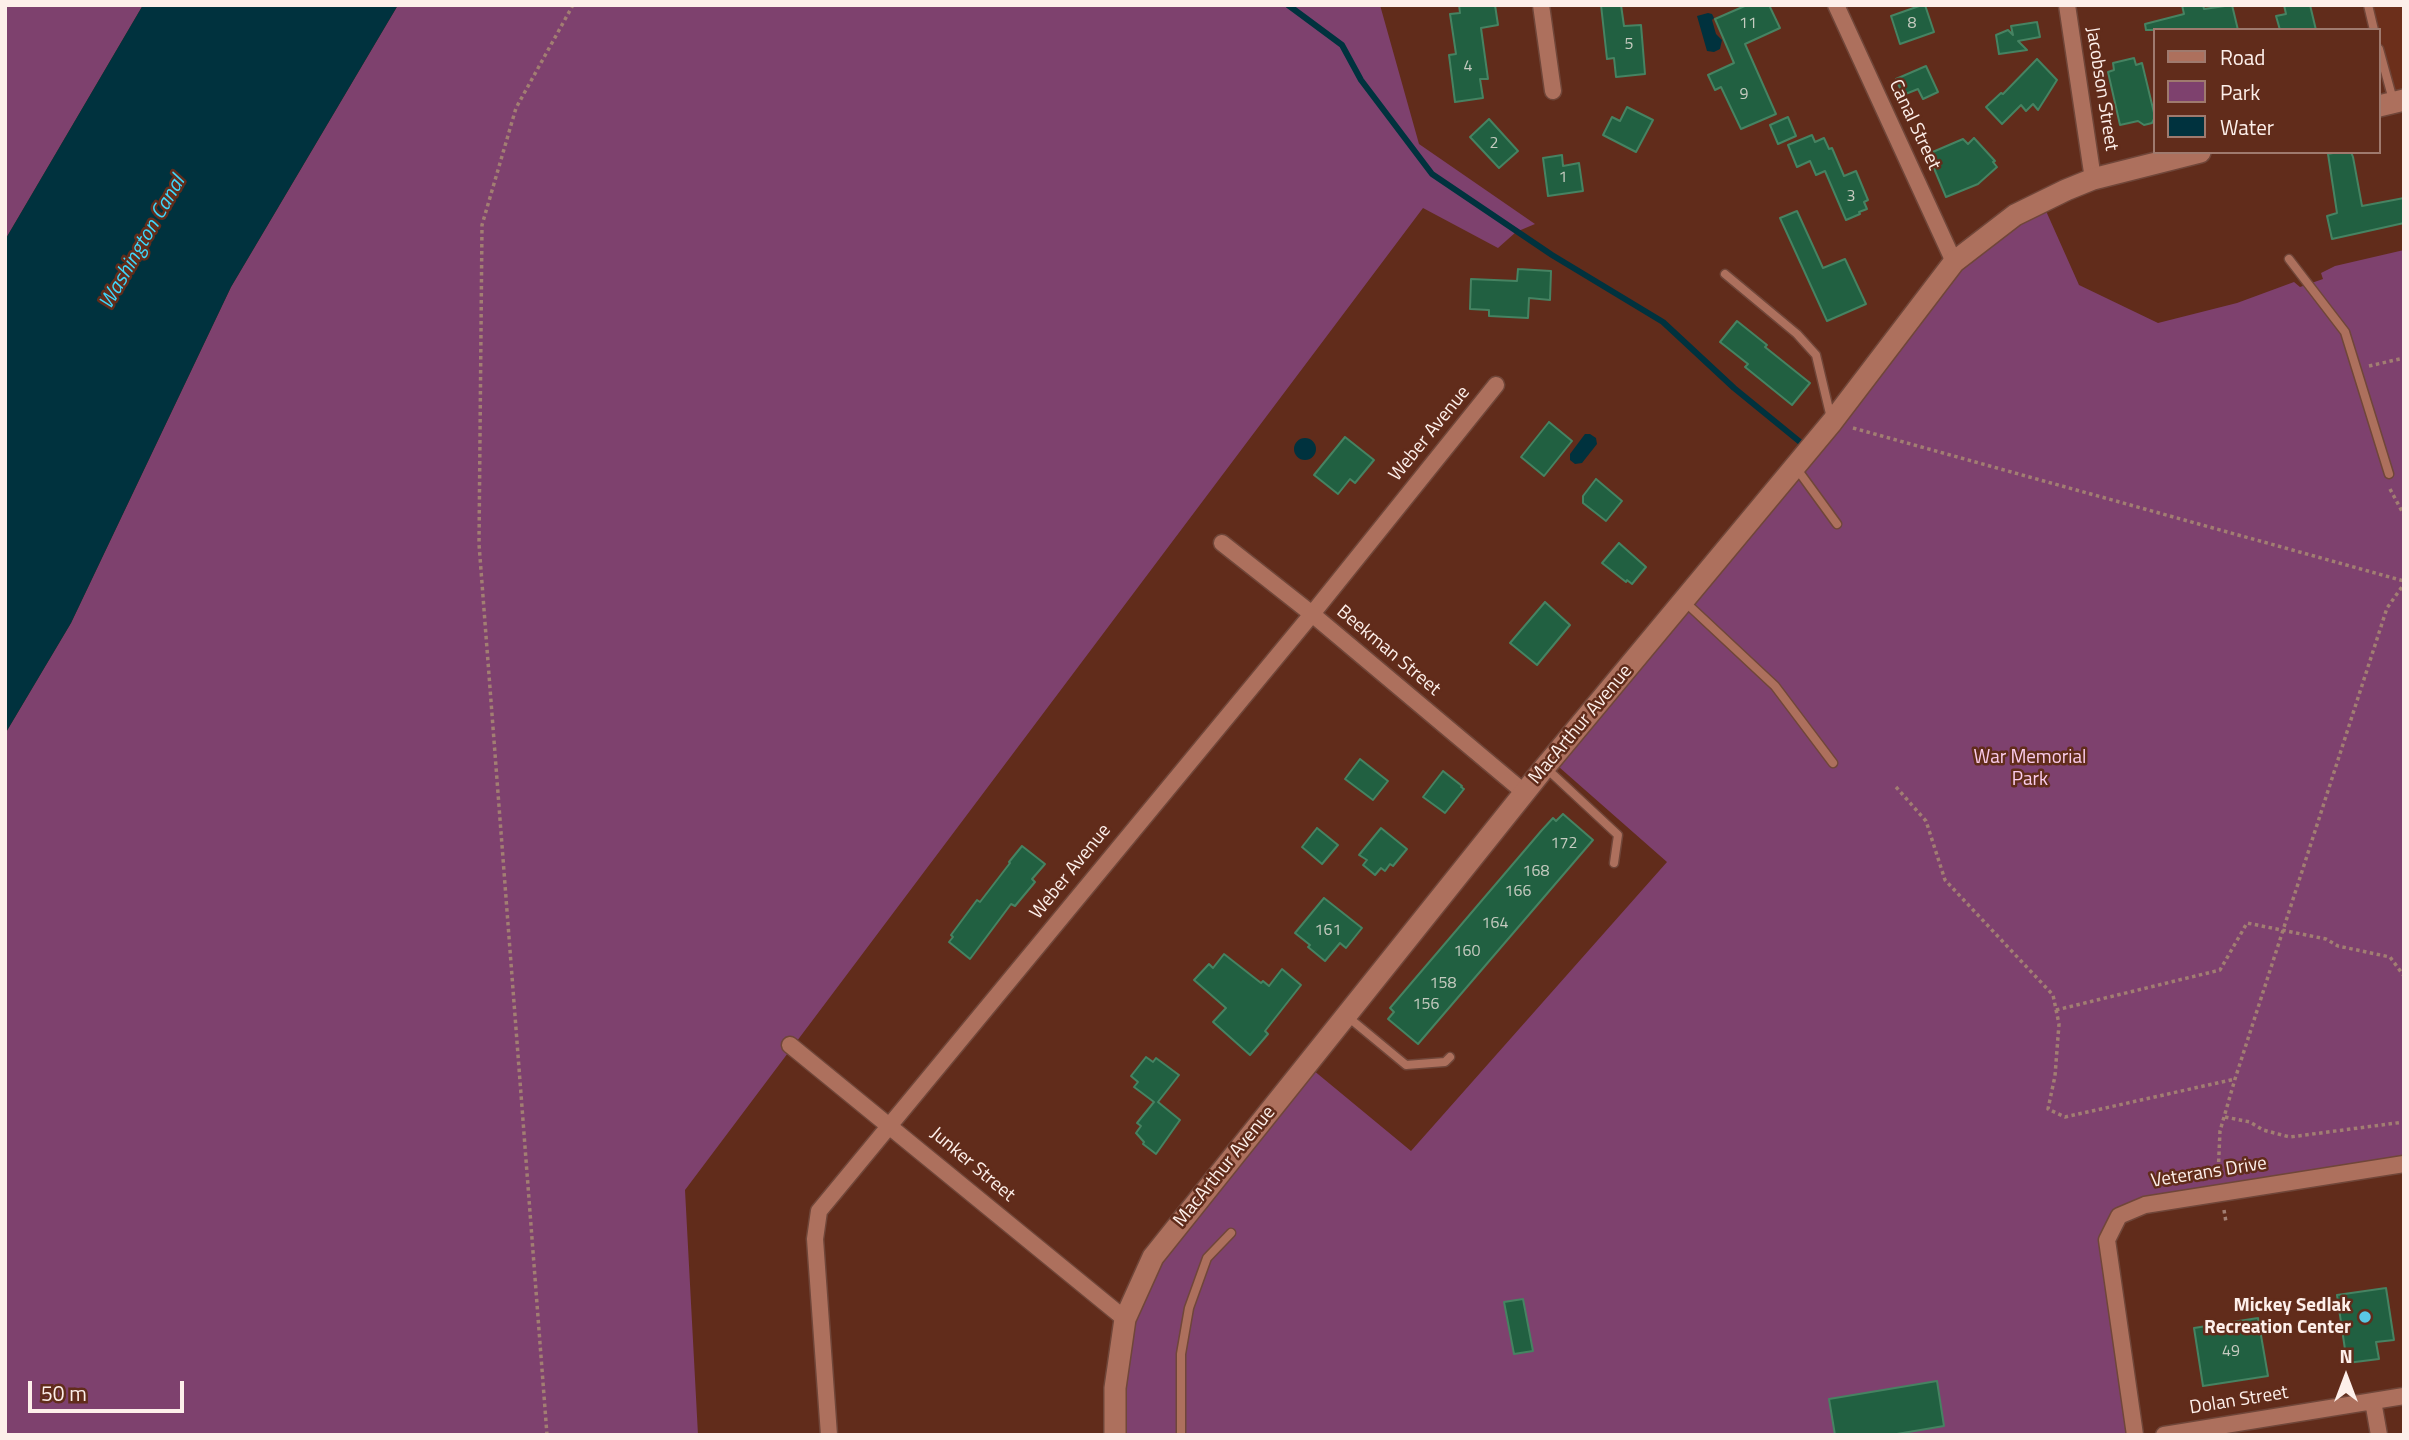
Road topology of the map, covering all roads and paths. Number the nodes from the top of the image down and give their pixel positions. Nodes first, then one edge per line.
1 (573, 5) edge
2 (1541, 5) edge
3 (1836, 5) edge
4 (2067, 5) edge
5 (2368, 5) edge
6 (2374, 28) edge
7 (2381, 57) edge
8 (1553, 92) dead end
9 (2392, 103) edge
10 (2192, 154) edge
11 (2093, 179) junction
12 (2289, 259) dead end
13 (1954, 262) junction
14 (1725, 274) dead end
15 (2404, 358) edge
16 (2357, 368) junction
17 (1496, 385) dead end
18 (1832, 422) junction
19 (1795, 467) junction
20 (2389, 474) joint
21 (2404, 515) edge
22 (1838, 524) dead end
23 (1222, 543) dead end
24 (2404, 583) edge
25 (1684, 601) junction
26 (1312, 614) junction
27 (1833, 764) dead end
28 (1545, 767) junction
29 (1896, 787) dead end
30 (1525, 793) junction
31 (1614, 863) dead end
32 (2283, 930) junction
33 (2404, 976) edge
34 (2056, 1010) junction
35 (1345, 1016) junction
36 (790, 1045) dead end
37 (1450, 1057) dead end
38 (2235, 1079) junction
39 (2225, 1117) junction
40 (2404, 1122) edge
41 (891, 1125) junction
42 (2404, 1164) edge
43 (2218, 1178) dead end
44 (2224, 1209) dead end
45 (2226, 1222) dead end
46 (1231, 1233) dead end
47 (1125, 1319) junction
48 (2404, 1396) edge
49 (2373, 1401) junction
50 (547, 1435) edge
51 (829, 1435) edge
52 (1115, 1435) edge
53 (1181, 1435) edge
54 (2135, 1435) edge
55 (2164, 1435) edge
56 (2379, 1435) edge

1 - 50 path
2 - 8 street
3 - 13 street, Canal Street
4 - 11 street, Jacobson Street
5 - 6 lane
7 - 9 lane
10 - 11 street, MacArthur Avenue
11 - 13 street, MacArthur Avenue
12 - 16 lane
13 - 18 street, MacArthur Avenue
14 - 18 lane
15 - 16 path
16 - 20 lane
17 - 26 street, Weber Avenue
18 - 19 street, MacArthur Avenue
18 - 24 path
19 - 22 lane
19 - 25 street, MacArthur Avenue
20 - 21 path
23 - 26 street, Beekman Street
24 - 32 path
25 - 27 lane
25 - 28 street, MacArthur Avenue
26 - 30 street, Beekman Street
26 - 41 street, Weber Avenue
28 - 30 street, MacArthur Avenue
28 - 31 lane
29 - 34 path
30 - 35 street, MacArthur Avenue
32 - 33 path
32 - 34 path
32 - 38 path
34 - 38 path
35 - 37 lane
35 - 47 street, MacArthur Avenue
36 - 41 street, Junker Street
38 - 39 path
39 - 40 path
39 - 43 path
41 - 47 street, Junker Street
41 - 51 street, Weber Avenue
42 - 54 street, Veterans Drive
44 - 45 path
46 - 53 lane
47 - 52 street, MacArthur Avenue
48 - 49 street, Dolan Street
49 - 55 street, Dolan Street
49 - 56 street

